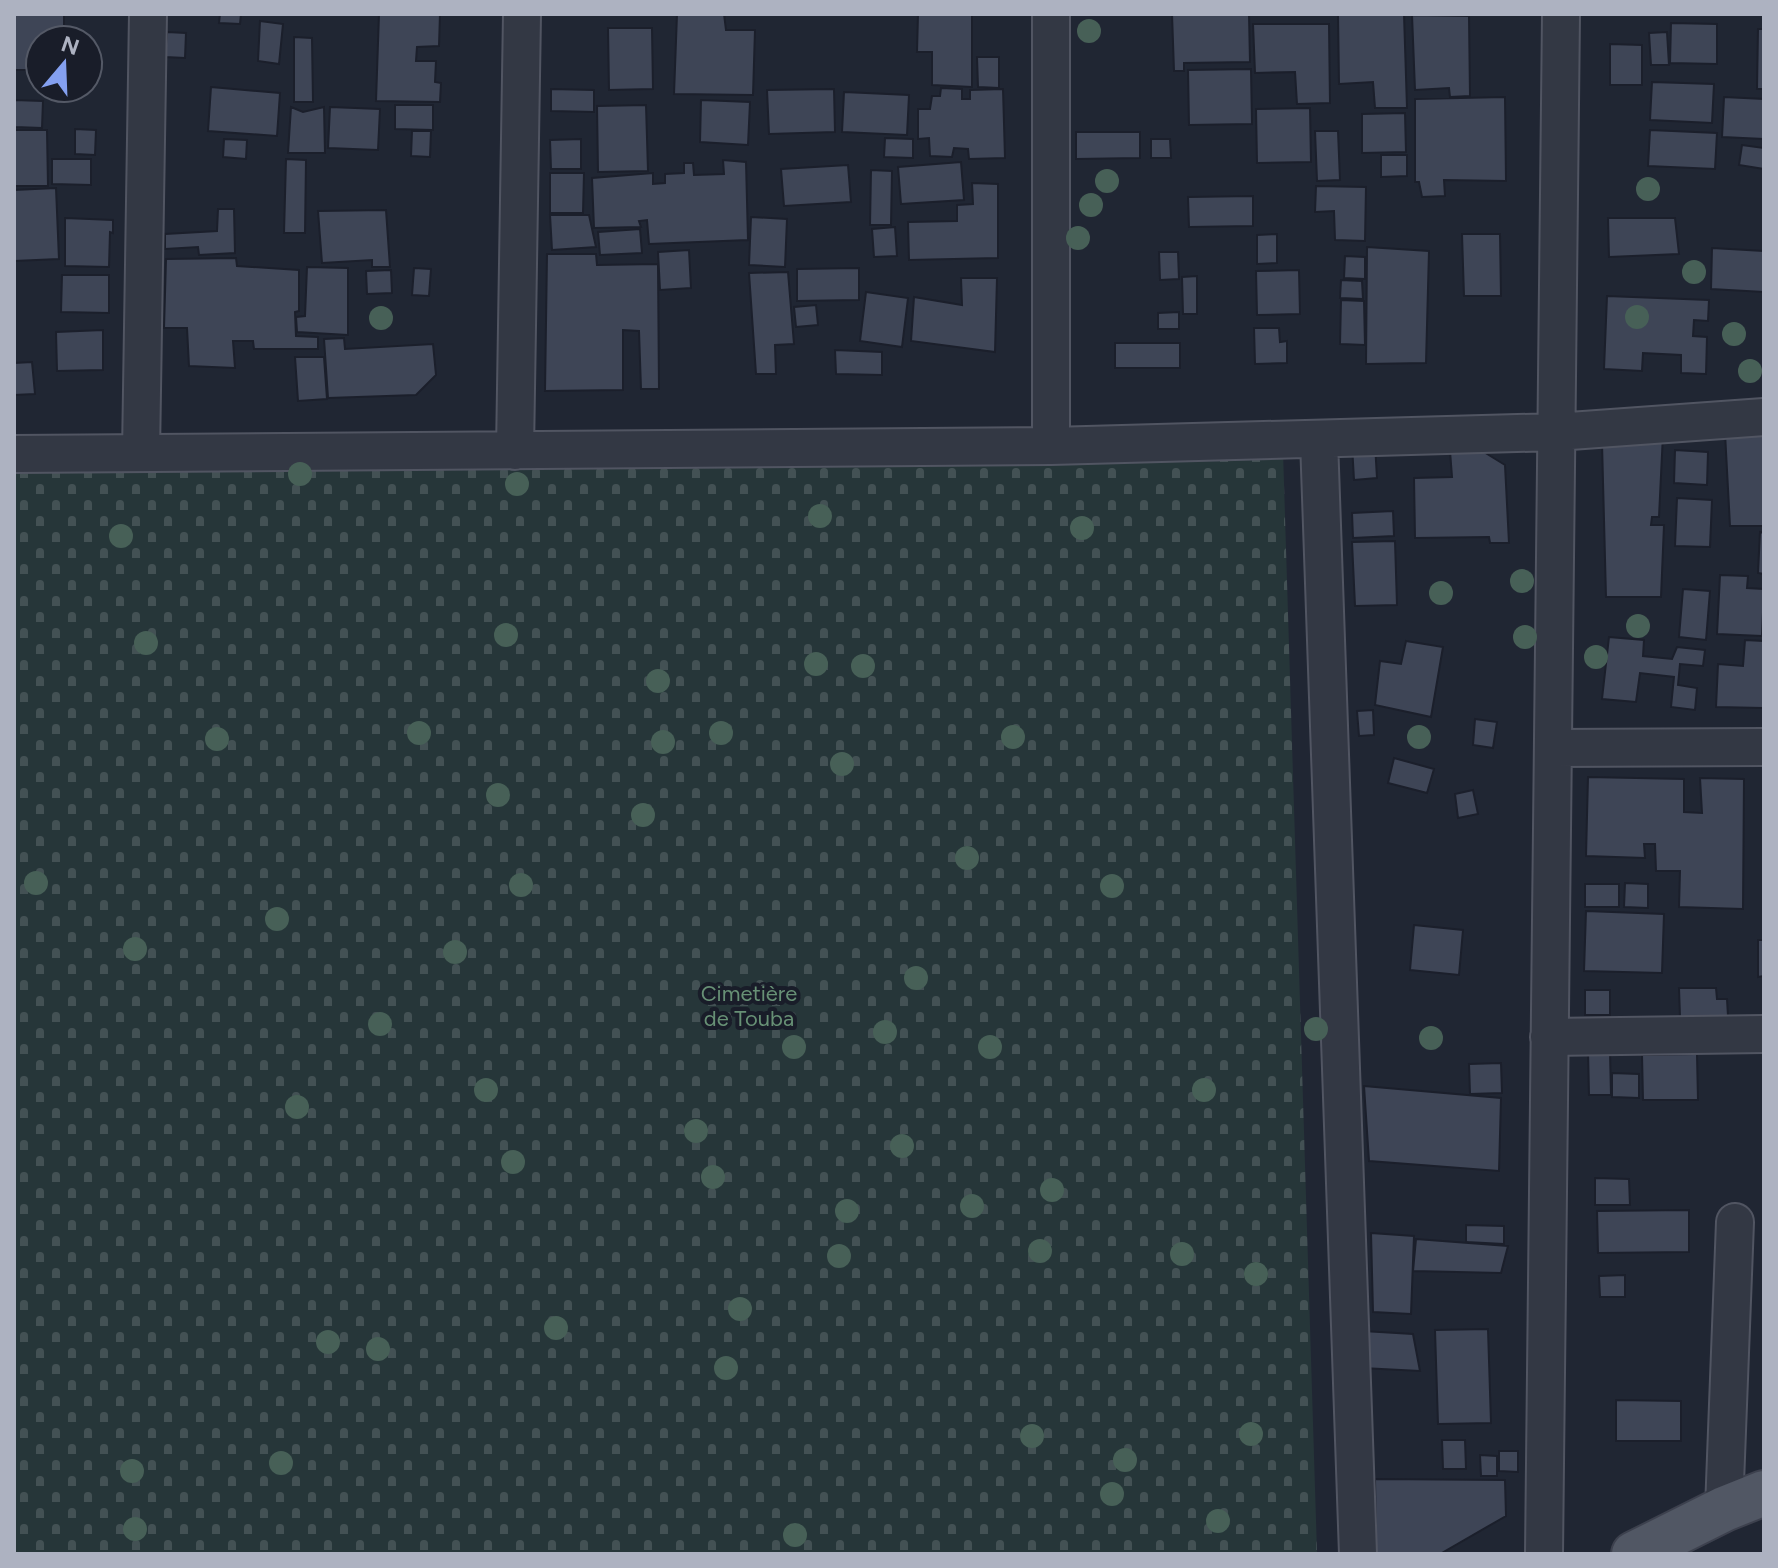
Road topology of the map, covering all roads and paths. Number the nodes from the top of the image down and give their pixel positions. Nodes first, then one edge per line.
1 (148, 14) edge
2 (522, 14) edge
3 (1051, 14) edge
4 (1561, 14) edge
5 (1764, 417) edge
6 (1556, 432) junction
7 (1319, 440) junction
8 (1051, 446) junction
9 (515, 451) junction
10 (141, 453) junction
11 (14, 454) edge
12 (1764, 747) edge
13 (1553, 748) junction
14 (1764, 1034) edge
15 (1549, 1037) junction
16 (1735, 1222) dead end
17 (1764, 1493) edge
18 (1724, 1509) junction
19 (1358, 1554) edge
20 (1544, 1554) edge
21 (1634, 1554) edge

1 - 10 street
2 - 9 street
3 - 8 street
4 - 6 street
5 - 6 street
6 - 7 street
6 - 13 street
7 - 8 street
7 - 19 street
8 - 9 street
9 - 10 street
10 - 11 street
12 - 13 street
13 - 15 street
14 - 15 street
15 - 20 street
16 - 18 street
17 - 18 main road
18 - 21 main road

